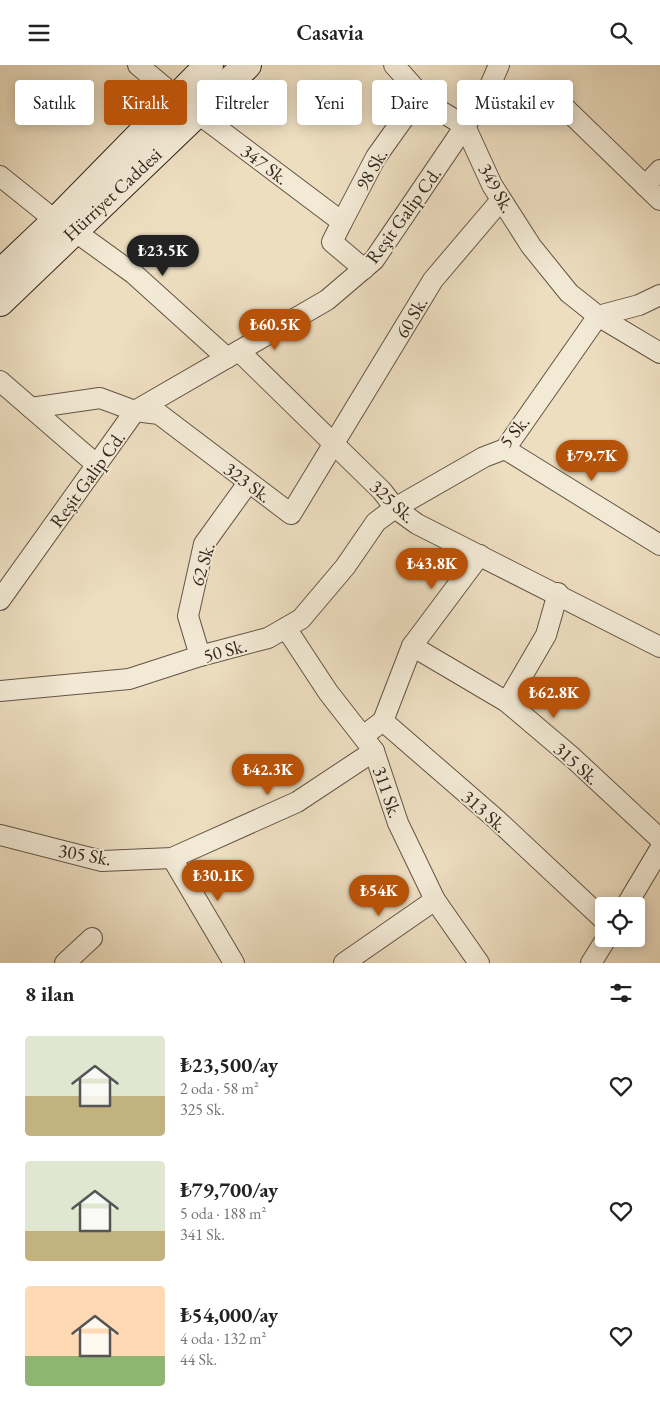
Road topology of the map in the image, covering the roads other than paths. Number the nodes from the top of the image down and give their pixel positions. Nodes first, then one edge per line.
1 (138, 65) edge
2 (209, 65) edge
3 (246, 65) edge
4 (394, 65) edge
5 (499, 65) edge
6 (156, 80) edge
7 (231, 80) edge
8 (408, 80) edge
9 (492, 80) edge
10 (187, 86) edge
11 (187, 105) edge
12 (197, 113) joint
13 (447, 116) edge
14 (573, 116) edge
15 (152, 125) edge
16 (213, 125) edge
17 (399, 125) edge
18 (465, 126) junction
19 (660, 170) edge
20 (0, 176) edge
21 (645, 186) junction
22 (502, 200) junction
23 (660, 200) edge
24 (342, 221) junction
25 (64, 225) junction
26 (364, 269) junction
27 (0, 274) edge
28 (660, 295) edge
29 (0, 302) edge
30 (598, 316) junction
31 (660, 353) edge
32 (233, 355) junction
33 (0, 381) edge
34 (31, 408) junction
35 (135, 411) junction
36 (334, 444) junction
37 (505, 449) junction
38 (97, 465) junction
39 (248, 483) junction
40 (395, 508) junction
41 (660, 545) edge
42 (480, 555) junction
43 (3, 590) edge
44 (558, 593) junction
45 (286, 628) junction
46 (658, 640) edge
47 (412, 646) junction
48 (200, 656) junction
49 (0, 691) edge
50 (507, 702) junction
51 (383, 721) junction
52 (368, 744) junction
53 (0, 835) edge
54 (660, 839) edge
55 (660, 849) edge
56 (172, 858) junction
57 (631, 897) edge
58 (435, 900) junction
59 (595, 912) edge
60 (92, 938) dead end
61 (601, 947) edge
62 (65, 963) edge
63 (234, 963) edge
64 (344, 963) edge
65 (479, 963) edge
66 (591, 963) edge

1 - 6 street, 347 Sk.
2 - 10 main road, Hürriyet Caddesi
3 - 7 main road, Hürriyet Caddesi
4 - 8 street
5 - 9 street, Reşit Galip Cd.
11 - 12 street, 347 Sk.
12 - 25 main road, Hürriyet Caddesi
13 - 18 street
14 - 21 street
15 - 25 main road, Hürriyet Caddesi
16 - 24 street, 347 Sk.
17 - 24 street, 98 Sk.
18 - 22 street, 349 Sk.
18 - 26 street, Reşit Galip Cd.
19 - 21 street
20 - 25 street, 325 Sk.
21 - 23 street
22 - 30 street, 349 Sk.
22 - 36 street, 60 Sk.
24 - 26 street
25 - 27 main road, Hürriyet Caddesi
25 - 29 main road, Hürriyet Caddesi
25 - 32 street, 325 Sk.
26 - 32 street, Reşit Galip Cd.
28 - 30 street
30 - 31 street, 349 Sk.
30 - 37 street, 5 Sk.
32 - 35 street, Reşit Galip Cd.
32 - 36 street, 325 Sk.
33 - 34 street
34 - 35 street, 323 Sk.
34 - 38 street
35 - 38 street, Reşit Galip Cd.
35 - 39 street, 323 Sk.
36 - 39 street, 323 Sk.
36 - 40 street, 325 Sk.
37 - 40 street, 5 Sk.
37 - 41 street
38 - 43 street, Reşit Galip Cd.
39 - 48 street, 62 Sk.
40 - 42 street, 325 Sk.
40 - 45 street, 50 Sk.
42 - 44 street, 325 Sk.
42 - 47 street
44 - 46 street, 325 Sk.
44 - 50 street
45 - 48 street, 50 Sk.
45 - 52 street, 311 Sk.
47 - 50 street, 315 Sk.
47 - 51 street
48 - 49 street, 50 Sk.
50 - 54 street, 315 Sk.
51 - 52 street
51 - 59 street, 313 Sk.
52 - 56 street
52 - 58 street, 311 Sk.
53 - 56 street, 305 Sk.
55 - 57 street
56 - 63 street
58 - 64 street
58 - 65 street, 311 Sk.
60 - 62 street
61 - 66 street

